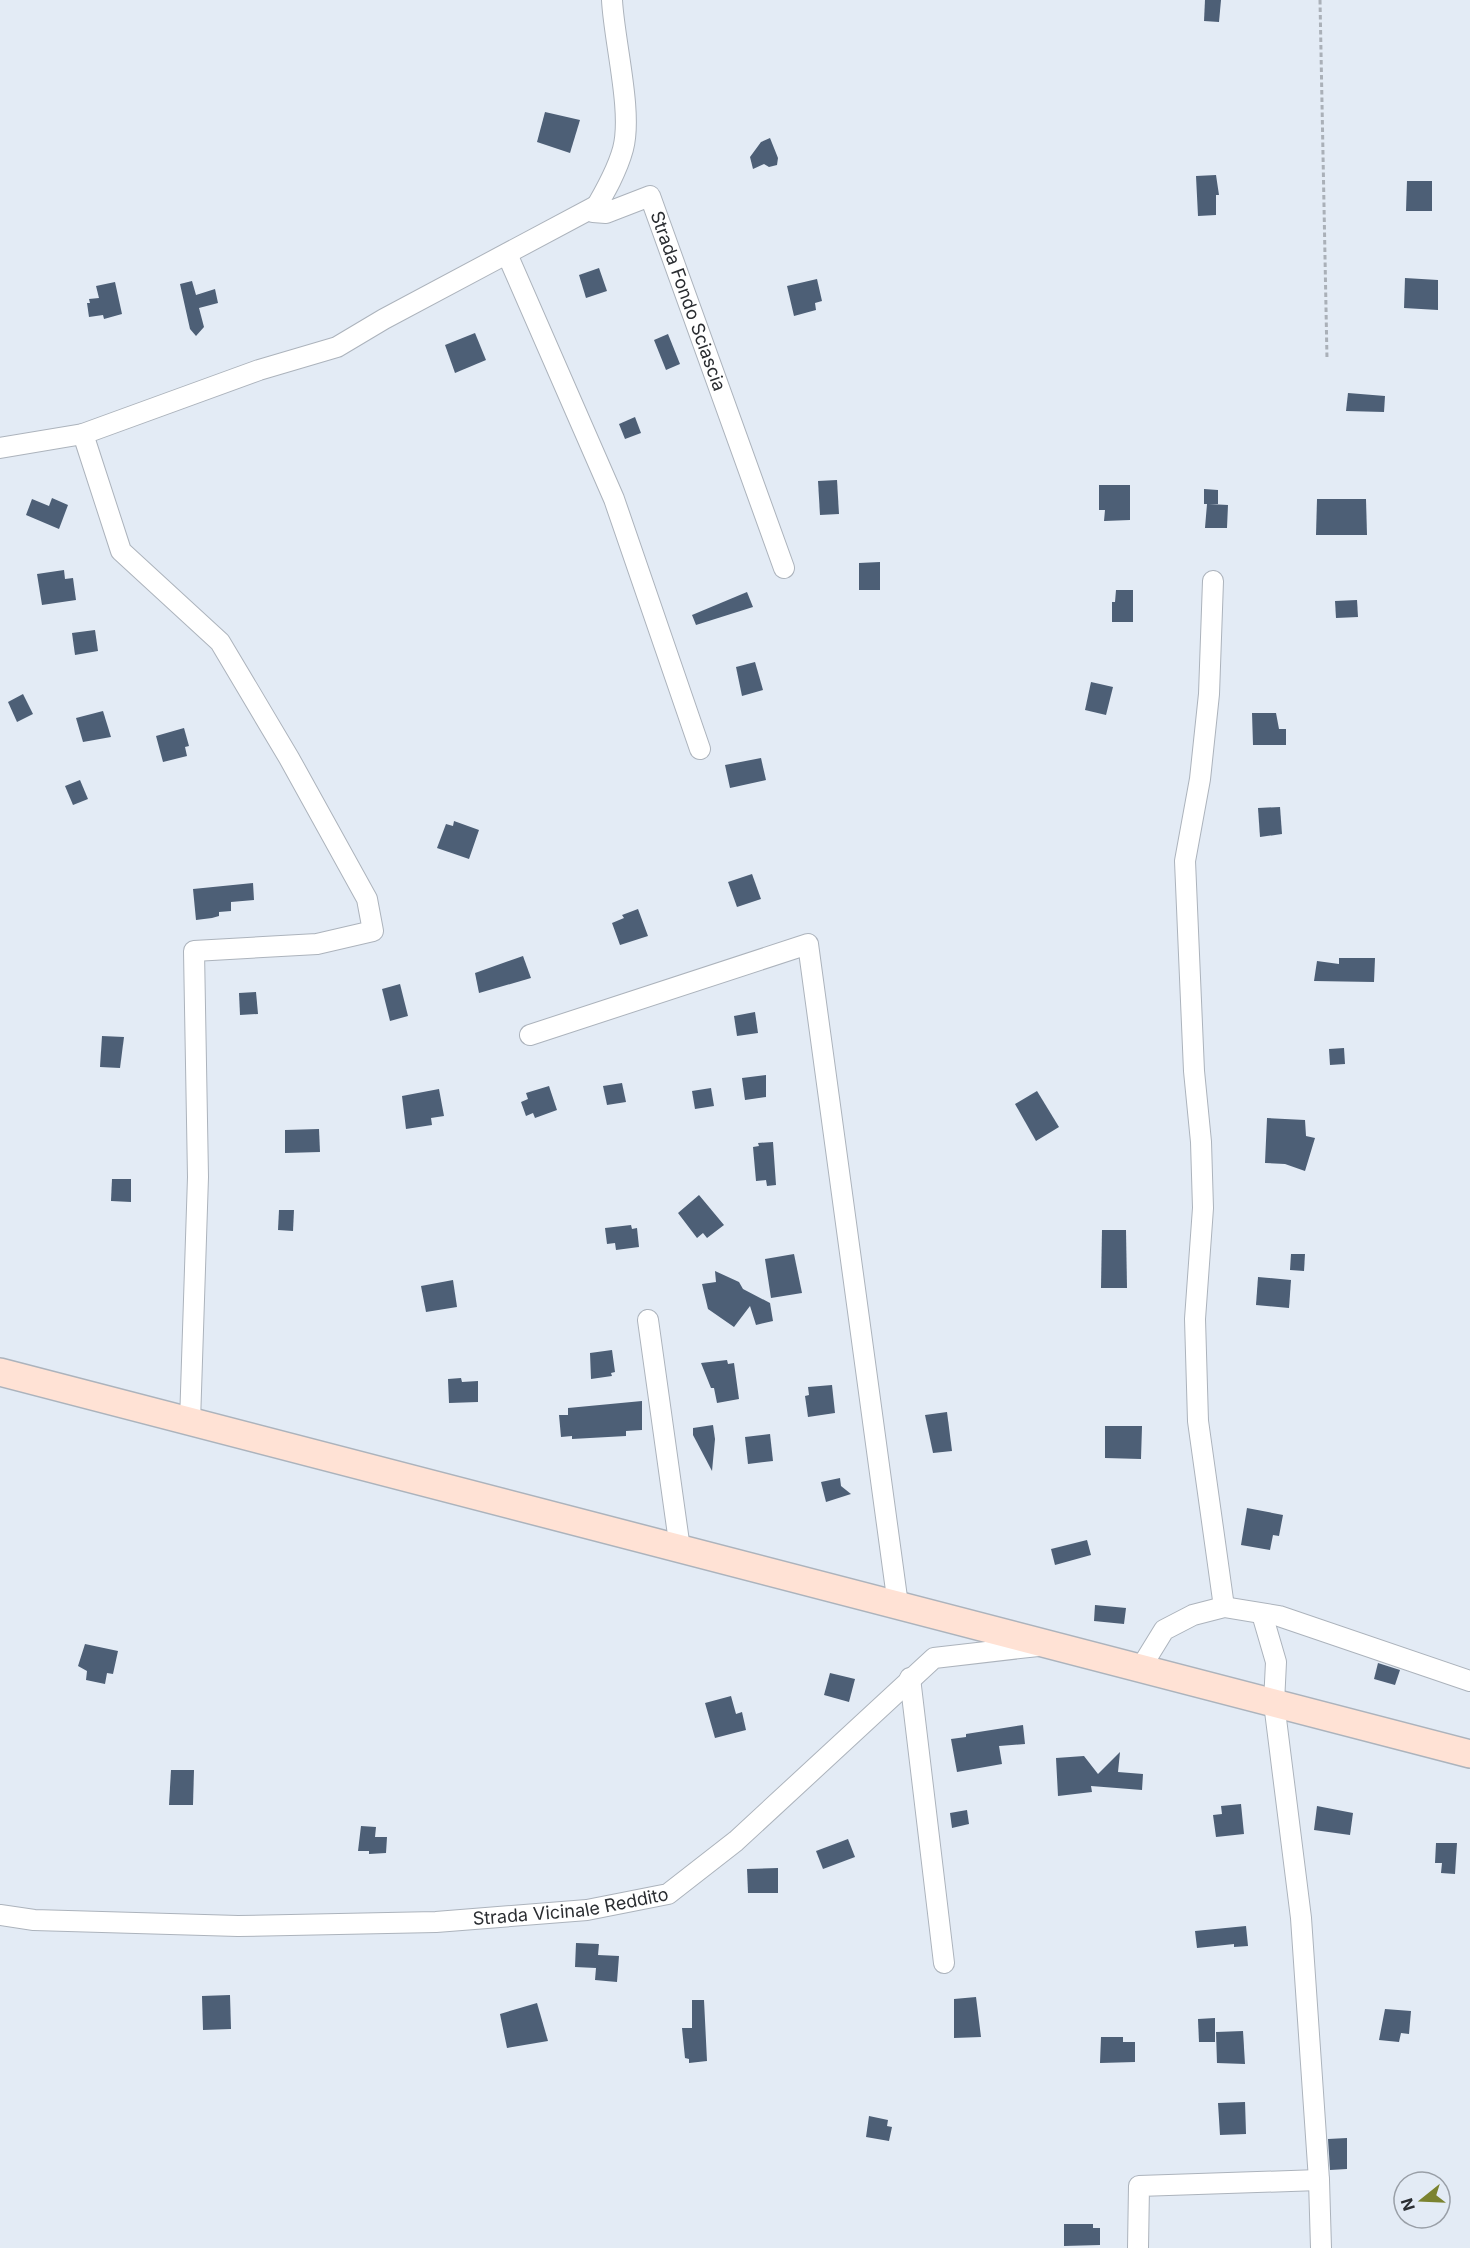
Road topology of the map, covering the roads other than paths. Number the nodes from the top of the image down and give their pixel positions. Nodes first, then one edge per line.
1 (612, 0) edge
2 (596, 206) junction
3 (507, 254) junction
4 (83, 434) junction
5 (0, 448) edge
6 (784, 568) dead end
7 (1214, 581) dead end
8 (700, 749) dead end
9 (530, 1035) dead end
10 (648, 1320) dead end
11 (0, 1372) edge
12 (190, 1422) junction
13 (680, 1549) junction
14 (898, 1605) junction
15 (1224, 1607) junction
16 (1262, 1614) junction
17 (1050, 1645) junction
18 (1140, 1668) junction
19 (910, 1678) junction
20 (1470, 1680) edge
21 (1274, 1703) junction
22 (1470, 1754) edge
23 (0, 1915) edge
24 (944, 1963) dead end
25 (1319, 2180) junction
26 (1138, 2248) edge
27 (1321, 2248) edge

1 - 2 street
2 - 3 street
2 - 6 street, Strada Fondo Sciascia
3 - 4 street
3 - 8 street
4 - 5 street
4 - 12 street
7 - 15 street
9 - 14 street
10 - 13 street
11 - 12 main road
12 - 13 main road
13 - 14 main road
14 - 17 main road
15 - 16 street
15 - 18 street
16 - 20 street
16 - 21 street
17 - 18 main road
17 - 19 street, Strada Vicinale Reddito
18 - 21 main road
19 - 23 street, Strada Vicinale Reddito
19 - 24 street
21 - 22 main road
21 - 25 street
25 - 26 street
25 - 27 street

